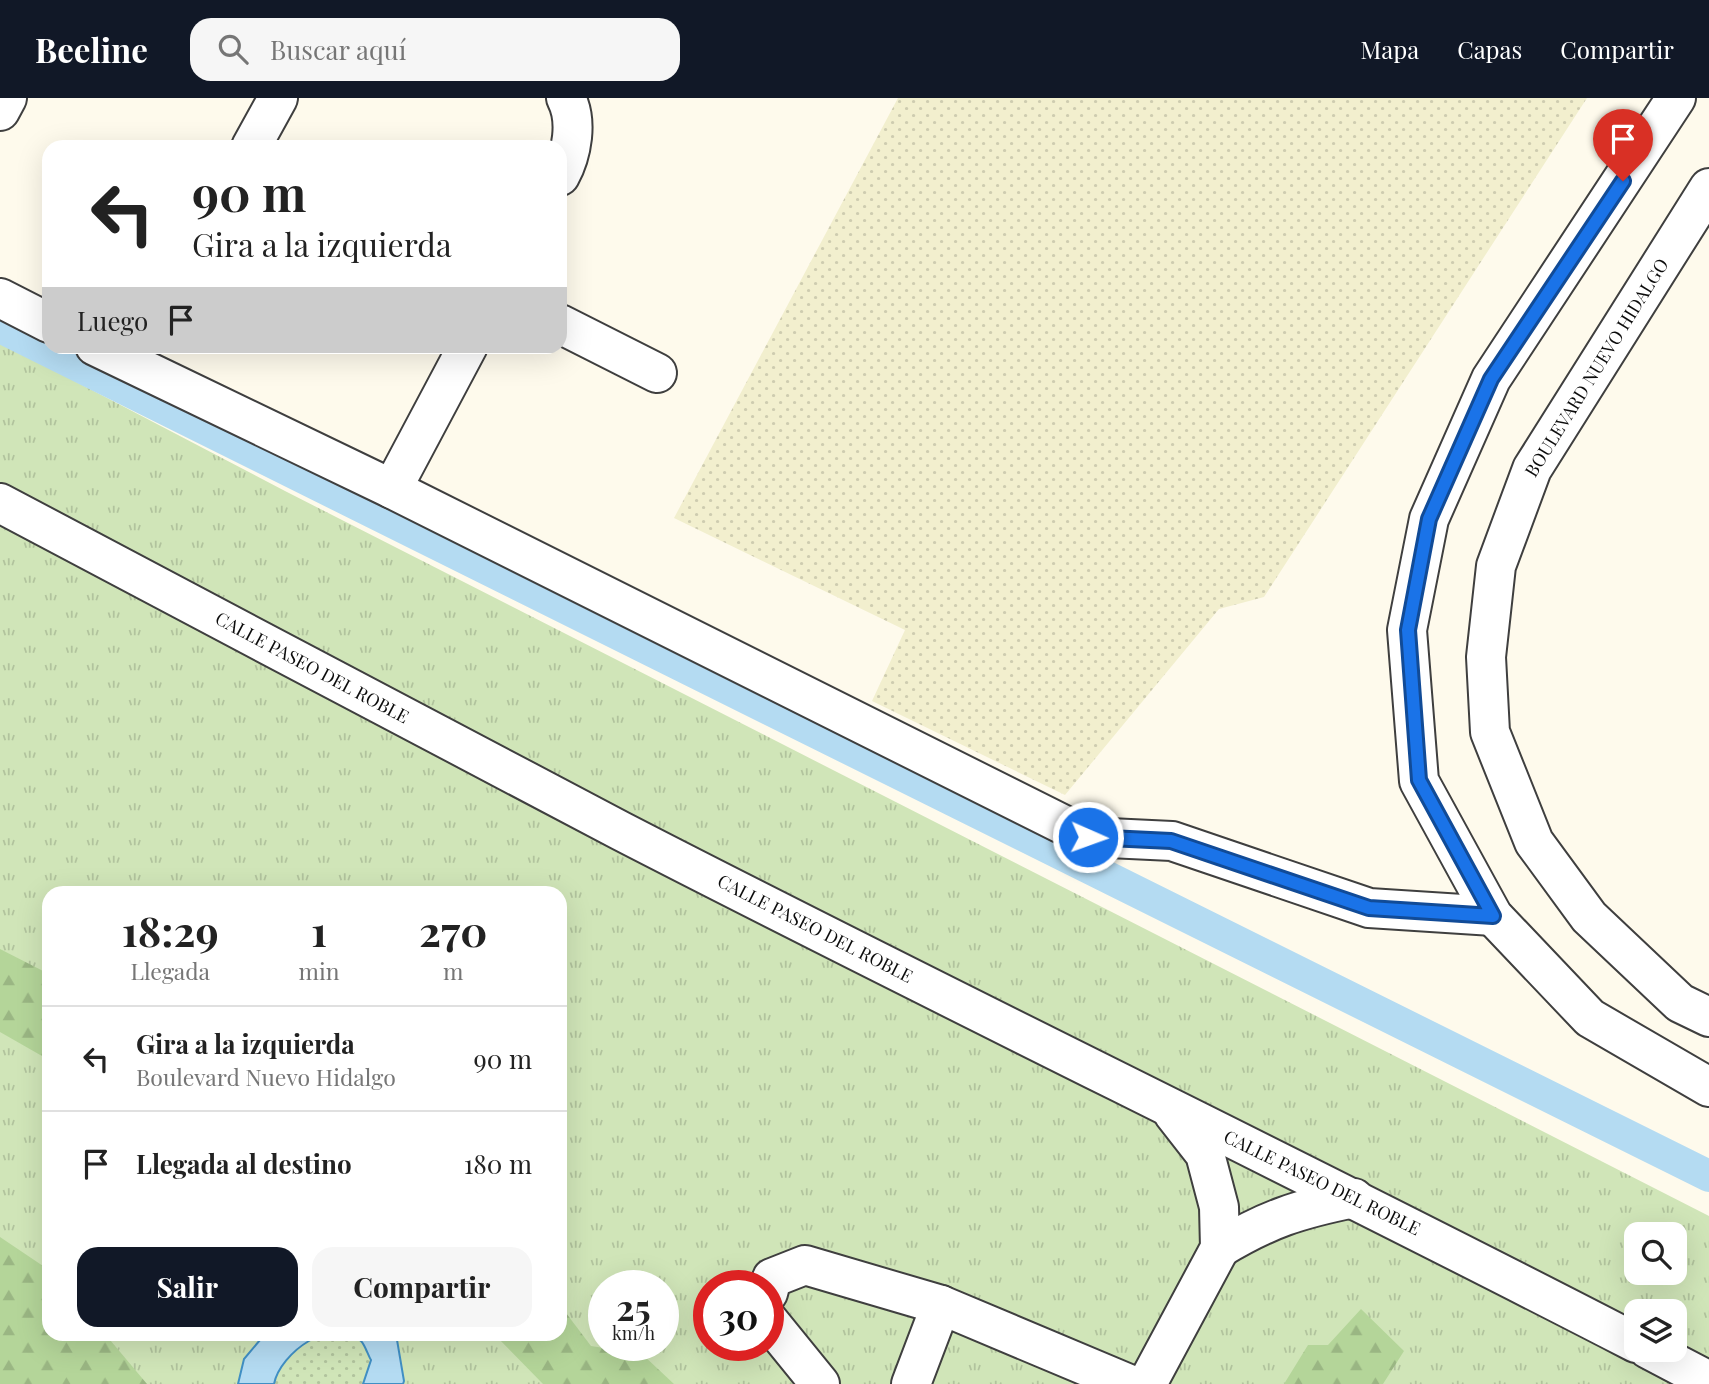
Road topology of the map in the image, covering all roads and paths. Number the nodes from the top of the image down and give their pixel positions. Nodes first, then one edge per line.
1 (7, 98) edge
2 (278, 98) edge
3 (566, 98) edge
4 (1676, 98) edge
5 (0, 111) edge
6 (255, 140) edge
7 (567, 163) edge
8 (1709, 188) edge
9 (0, 298) edge
10 (42, 319) edge
11 (567, 328) edge
12 (464, 354) edge
13 (135, 355) edge
14 (657, 373) dead end
15 (392, 489) junction
16 (0, 503) edge
17 (1493, 916) junction
18 (1709, 1017) edge
19 (1709, 1087) edge
20 (1169, 1108) junction
21 (1354, 1198) junction
22 (1220, 1248) junction
23 (784, 1273) edge
24 (941, 1305) junction
25 (1624, 1337) edge
26 (784, 1340) edge
27 (1673, 1362) edge
28 (1709, 1381) edge
29 (820, 1384) edge
30 (911, 1384) edge
31 (1129, 1384) edge
32 (1147, 1384) edge

1 - 5 street
2 - 6 street
3 - 7 street
4 - 17 street
8 - 18 street, BOULEVARD NUEVO HIDALGO
9 - 10 street
11 - 14 street
12 - 15 street
13 - 15 street
15 - 17 street
16 - 20 street, CALLE PASEO DEL ROBLE
17 - 19 street
20 - 21 street, CALLE PASEO DEL ROBLE
20 - 22 street
21 - 22 street
21 - 25 street, CALLE PASEO DEL ROBLE
22 - 32 street
23 - 24 street
24 - 30 street
24 - 31 street
26 - 29 street
27 - 28 street

